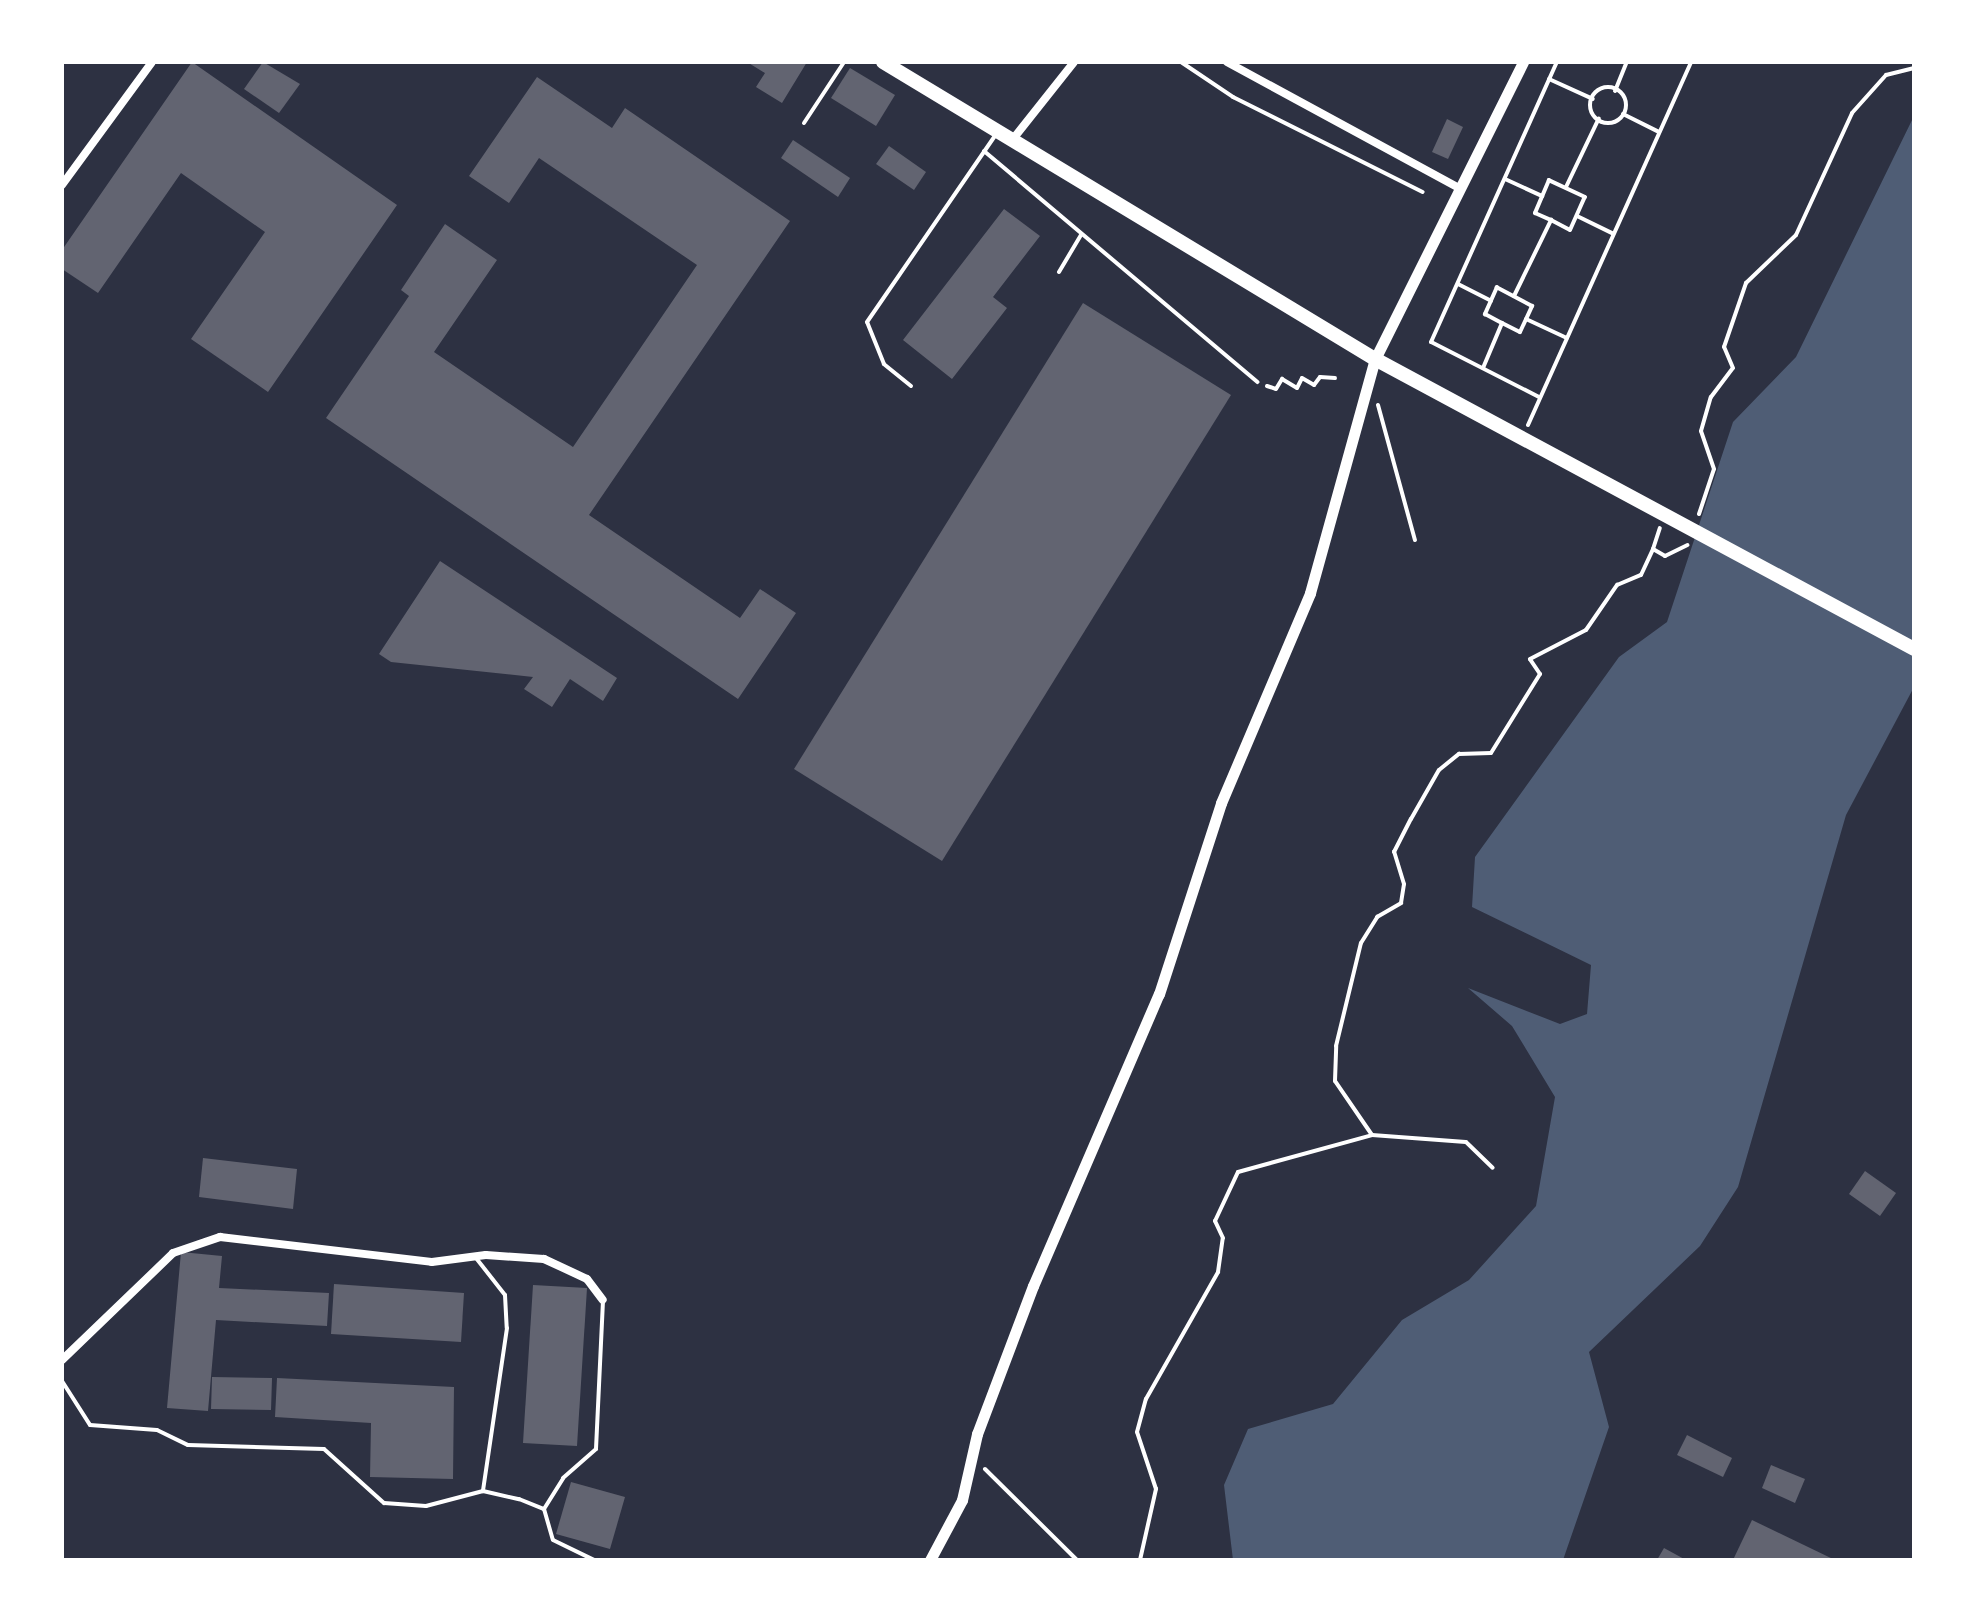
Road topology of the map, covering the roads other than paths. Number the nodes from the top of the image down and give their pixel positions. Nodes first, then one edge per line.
1 (152, 62) edge
2 (844, 62) edge
3 (883, 62) edge
4 (1074, 62) edge
5 (1227, 62) edge
6 (1523, 62) edge
7 (804, 123) dead end
8 (999, 130) junction
9 (1013, 139) junction
10 (984, 151) junction
11 (62, 185) edge
12 (1459, 188) junction
13 (1081, 235) junction
14 (1059, 272) dead end
15 (1375, 359) junction
16 (1257, 382) road end
17 (911, 386) dead end
18 (1914, 649) edge
19 (476, 1258) junction
20 (603, 1300) joint
21 (62, 1360) edge
22 (62, 1381) edge
23 (483, 1491) junction
24 (544, 1509) junction
25 (594, 1560) edge
26 (930, 1560) edge

1 - 11 street
2 - 7 lane
3 - 8 main road
4 - 9 street
5 - 12 street
6 - 12 street
8 - 9 main road
8 - 10 lane
9 - 15 main road
10 - 13 lane
10 - 17 lane
12 - 15 street
13 - 14 lane
13 - 16 lane
15 - 18 main road
15 - 26 street
19 - 20 street
19 - 21 street
19 - 23 lane
20 - 24 lane
22 - 23 lane
23 - 24 lane
24 - 25 lane

